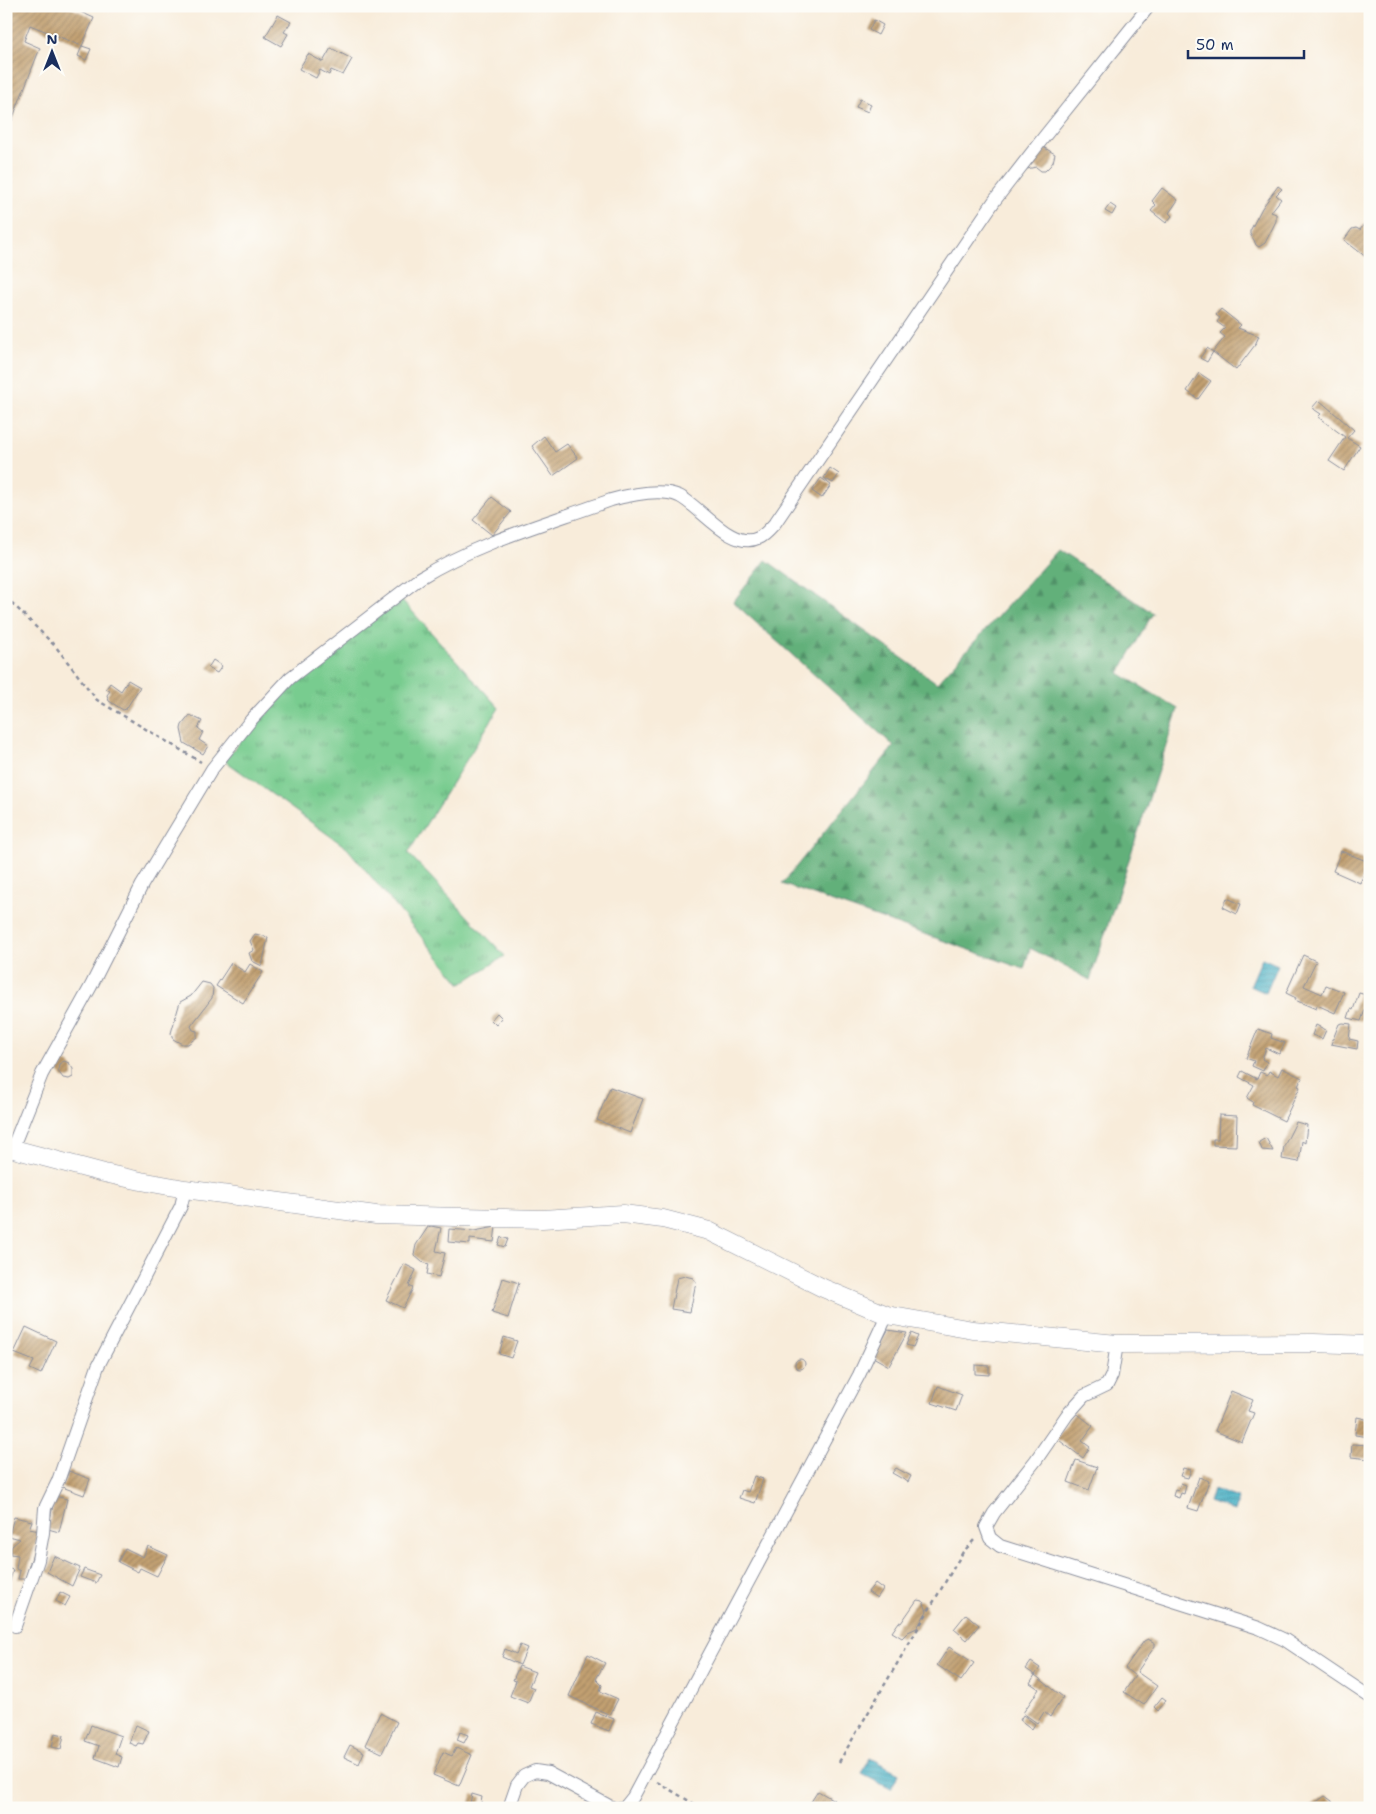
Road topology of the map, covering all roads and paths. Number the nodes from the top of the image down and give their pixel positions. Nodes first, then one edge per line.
1 (1149, 6) edge
2 (6, 597) edge
3 (212, 769) junction
4 (9, 1148) edge
5 (185, 1189) junction
6 (887, 1315) junction
7 (1117, 1344) junction
8 (1370, 1345) edge
9 (986, 1528) junction
10 (15, 1626) dead end
11 (1370, 1697) edge
12 (839, 1762) dead end
13 (645, 1775) junction
14 (510, 1808) edge
15 (613, 1808) edge
16 (619, 1808) edge
17 (701, 1808) edge

1 - 3 street
2 - 3 path
3 - 4 street
4 - 5 main road
5 - 6 main road
5 - 10 street
6 - 7 main road
6 - 13 street
7 - 8 main road
7 - 9 street
9 - 11 street
9 - 12 path
13 - 16 street
13 - 17 path
14 - 15 street

